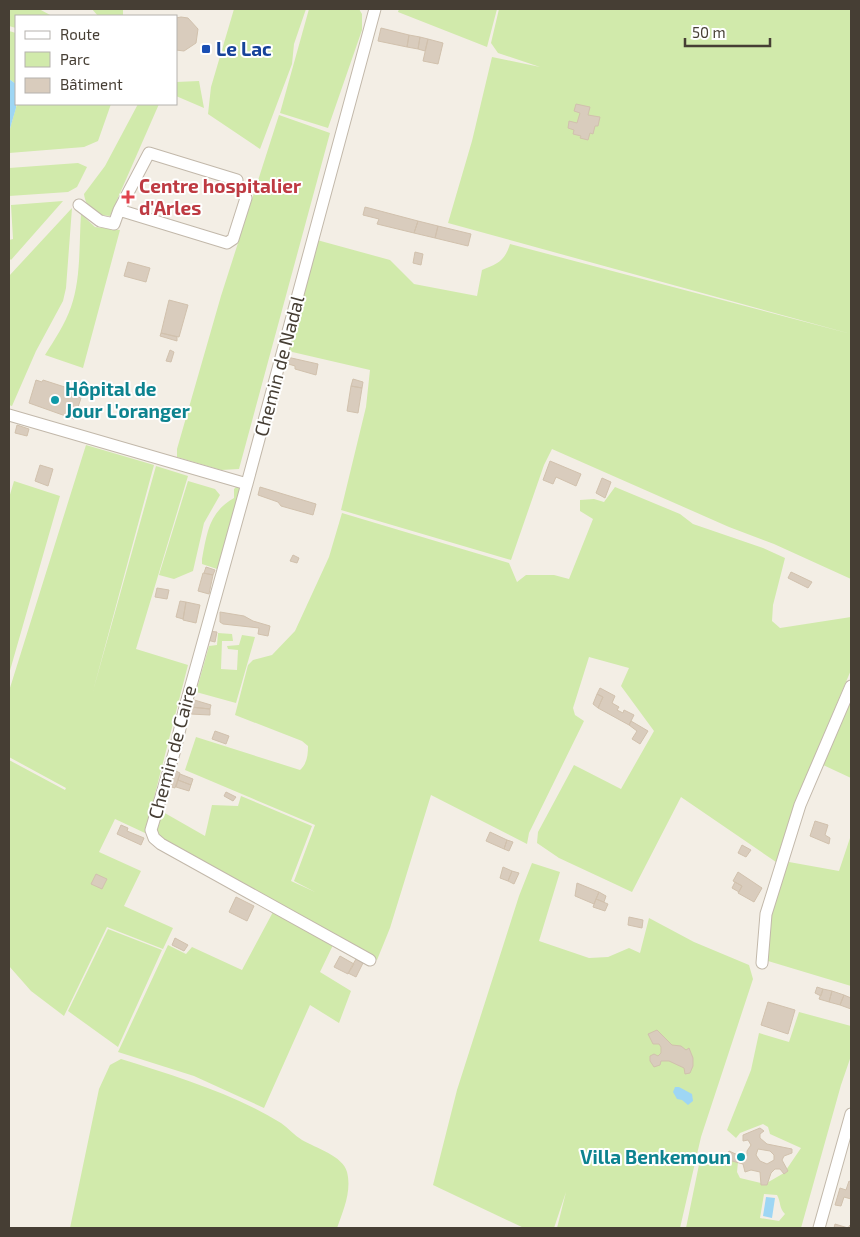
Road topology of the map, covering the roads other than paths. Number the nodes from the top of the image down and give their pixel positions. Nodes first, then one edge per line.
1 (375, 9) edge
2 (237, 180) dead end
3 (246, 198) dead end
4 (79, 205) dead end
5 (119, 210) junction
6 (9, 415) edge
7 (247, 484) junction
8 (851, 686) edge
9 (370, 960) dead end
10 (762, 963) dead end
11 (851, 1114) edge
12 (819, 1228) edge

1 - 7 street, Chemin de Nadal
2 - 5 street
3 - 5 street
4 - 5 street
6 - 7 street
7 - 9 street, Chemin de Caire
8 - 10 street
11 - 12 street

